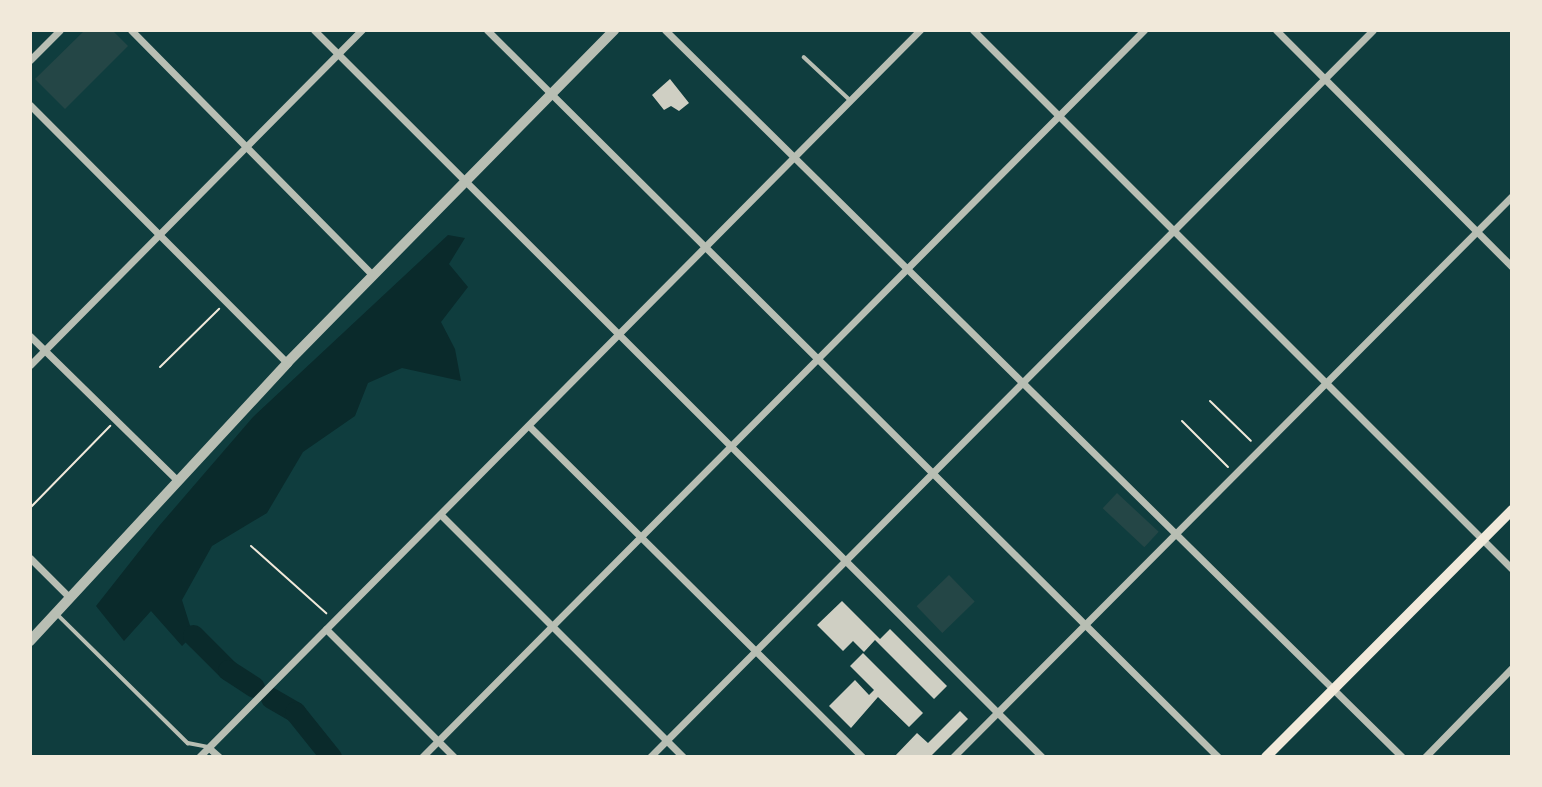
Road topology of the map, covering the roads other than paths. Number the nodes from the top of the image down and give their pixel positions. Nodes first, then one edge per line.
1 (60, 30) edge
2 (131, 30) edge
3 (314, 30) edge
4 (362, 30) edge
5 (487, 30) edge
6 (614, 30) edge
7 (665, 30) edge
8 (920, 30) edge
9 (974, 30) edge
10 (1144, 30) edge
11 (1276, 30) edge
12 (1373, 30) edge
13 (338, 53) junction
14 (804, 57) dead end
15 (30, 60) edge
16 (1325, 78) junction
17 (551, 94) junction
18 (851, 102) junction
19 (30, 105) edge
20 (1059, 118) junction
21 (246, 146) junction
22 (794, 160) junction
23 (464, 179) junction
24 (1512, 196) edge
25 (1174, 230) junction
26 (1476, 232) junction
27 (158, 234) junction
28 (705, 247) junction
29 (1512, 267) edge
30 (908, 270) junction
31 (373, 275) junction
32 (618, 334) junction
33 (30, 336) edge
34 (44, 351) junction
35 (819, 360) junction
36 (287, 363) junction
37 (30, 365) edge
38 (1326, 384) junction
39 (1023, 385) junction
40 (529, 426) junction
41 (731, 448) junction
42 (933, 474) junction
43 (177, 480) junction
44 (1512, 510) edge
45 (441, 515) junction
46 (643, 537) junction
47 (1175, 537) junction
48 (1482, 538) junction
49 (30, 558) edge
50 (843, 561) junction
51 (1512, 569) edge
52 (69, 597) junction
53 (57, 614) junction
54 (554, 626) junction
55 (1085, 626) junction
56 (326, 629) junction
57 (30, 640) edge
58 (755, 651) junction
59 (1512, 668) edge
60 (1334, 690) junction
61 (997, 712) junction
62 (666, 741) junction
63 (438, 742) junction
64 (209, 748) junction
65 (199, 757) edge
66 (219, 757) edge
67 (422, 757) edge
68 (454, 757) edge
69 (650, 757) edge
70 (683, 757) edge
71 (862, 757) edge
72 (953, 757) edge
73 (1042, 757) edge
74 (1218, 757) edge
75 (1266, 757) edge
76 (1402, 757) edge
77 (1425, 757) edge

1 - 15 street
2 - 21 street
3 - 13 street
4 - 13 street
5 - 17 street
6 - 17 street
7 - 22 street
8 - 18 street
9 - 20 street
10 - 20 street
11 - 16 street
12 - 16 street
13 - 21 street
13 - 23 street
14 - 18 lane
16 - 25 street
16 - 26 street
17 - 23 street
17 - 28 street
18 - 22 street
19 - 27 street
20 - 25 street
20 - 30 street
21 - 27 street
21 - 31 street
22 - 28 street
22 - 30 street
23 - 31 street
23 - 32 street
24 - 26 street
25 - 38 street
25 - 39 street
26 - 29 street
26 - 38 street
27 - 34 street
27 - 36 street
28 - 32 street
28 - 35 street
30 - 35 street
30 - 39 street
31 - 36 street
32 - 40 street
32 - 41 street
33 - 34 street
34 - 37 street
34 - 43 street
35 - 41 street
35 - 42 street
36 - 43 street
38 - 47 street
38 - 48 street
39 - 42 street
39 - 47 street
40 - 45 street
40 - 46 street
41 - 46 street
41 - 50 street
42 - 50 street
42 - 55 street
43 - 52 street
44 - 48 main road
45 - 54 street
45 - 56 street
46 - 54 street
46 - 58 street
47 - 55 street
47 - 60 street
48 - 51 street
48 - 60 main road
49 - 52 street
50 - 58 street
50 - 61 street
52 - 53 street
53 - 57 street
53 - 64 lane
54 - 62 street
54 - 63 street
55 - 61 street
55 - 74 street
56 - 63 street
56 - 64 street
58 - 62 street
58 - 71 street
59 - 77 street
60 - 75 main road
60 - 76 street
61 - 72 street
61 - 73 street
62 - 69 street
62 - 70 street
63 - 67 street
63 - 68 street
64 - 65 street
64 - 66 street

